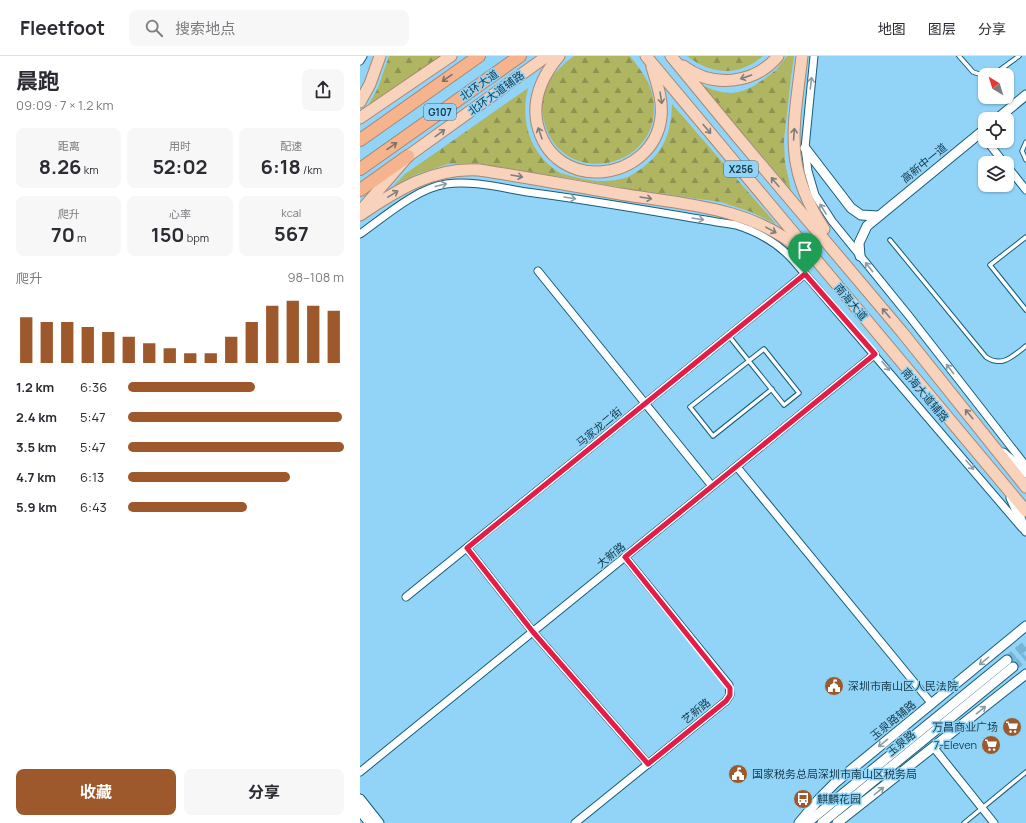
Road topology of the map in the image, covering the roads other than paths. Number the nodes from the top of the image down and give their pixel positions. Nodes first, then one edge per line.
1 (363, 56) edge
2 (380, 56) edge
3 (451, 56) edge
4 (479, 56) edge
5 (520, 56) edge
6 (547, 56) edge
7 (559, 56) edge
8 (778, 56) edge
9 (802, 56) edge
10 (814, 56) edge
11 (959, 56) edge
12 (1019, 56) edge
13 (672, 57) edge
14 (648, 58) edge
15 (360, 61) edge
16 (1003, 68) edge
17 (978, 74) edge
18 (1026, 95) edge
19 (360, 102) edge
20 (1005, 112) edge
21 (360, 118) edge
22 (978, 137) edge
23 (360, 140) edge
24 (1026, 142) edge
25 (805, 148) junction
26 (992, 148) edge
27 (408, 156) junction
28 (999, 156) edge
29 (1026, 160) edge
30 (360, 169) edge
31 (1014, 175) edge
32 (360, 190) edge
33 (1026, 190) edge
34 (878, 216) junction
35 (365, 218) edge
36 (360, 234) edge
37 (1026, 237) edge
38 (890, 240) dead end
39 (860, 256) junction
40 (851, 270) junction
41 (538, 271) dead end
42 (805, 274) junction
43 (835, 283) junction
44 (1026, 310) edge
45 (728, 336) junction
46 (1026, 346) edge
47 (875, 354) junction
48 (749, 361) junction
49 (772, 389) junction
50 (646, 403) junction
51 (993, 444) junction
52 (737, 466) junction
53 (1026, 466) edge
54 (1026, 473) edge
55 (1004, 483) junction
56 (712, 486) junction
57 (1026, 486) edge
58 (1026, 511) edge
59 (1026, 532) edge
60 (467, 548) junction
61 (625, 557) junction
62 (406, 598) dead end
63 (1026, 626) edge
64 (533, 632) junction
65 (1026, 636) edge
66 (1014, 637) junction
67 (1007, 660) tunnel mouth
68 (1013, 667) tunnel mouth
69 (1026, 674) edge
70 (932, 704) junction
71 (934, 748) junction
72 (648, 764) junction
73 (360, 772) edge
74 (1026, 772) edge
75 (360, 799) edge
76 (982, 808) junction
77 (360, 811) edge
78 (370, 823) edge
79 (379, 823) edge
80 (576, 823) edge
81 (799, 823) edge
82 (807, 823) edge
83 (822, 823) edge
84 (837, 823) edge
85 (964, 823) edge
86 (994, 823) edge

1 - 15 street
2 - 19 main road
3 - 21 main road
4 -> 23 highway, G107
30 -> 5 highway, 北环大道 / G107
27 -> 6 main road, 北环大道辅路
14 -> 7 main road
8 -> 13 main road
40 -> 9 main road
25 -> 10 street
11 - 17 lane
12 - 16 lane
40 -> 13 main road, 南海大道 / X256
14 -> 43 main road, 南海大道 / X256
18 - 20 street
22 - 34 street, 高新中一道
24 - 29 lane
25 - 34 street
39 -> 25 street
26 - 28 street
27 - 32 highway
27 - 35 main road, 北环大道辅路
31 - 33 street
34 - 39 street, 高新中一道
35 - 36 street, 南海大道辅路
35 -> 42 street, 南海大道辅路
35 -> 43 main road
37 - 44 lane
38 - 46 lane
53 -> 39 street
51 -> 40 main road, 南海大道 / X256
41 - 50 street
42 - 45 street, 马家龙二街
42 - 47 street, 南海大道辅路
43 - 55 main road, 南海大道 / X256
45 - 48 lane
45 - 50 street, 马家龙二街
47 - 52 street, 大新路
47 -> 59 street, 南海大道辅路
48 - 49 lane
48 - 49 lane
48 - 49 lane
50 - 56 street
50 - 60 street, 马家龙二街
51 - 54 street
51 - 57 main road, 南海大道 / X256
52 - 56 street, 大新路
52 - 70 street
55 - 58 main road, 南海大道 / X256
55 - 59 street
56 - 61 street, 大新路
60 - 62 street, 马家龙二街
60 - 64 street
61 - 64 street, 大新路
61 - 72 street, 艺新路
63 - 66 street, 玉泉路辅路
64 - 72 street
64 - 73 street, 大新路
65 - 66 street
66 -> 70 street, 玉泉路辅路
67 - 82 street, 玉泉路
68 - 83 street, 玉泉路
71 -> 69 street
70 -> 81 street, 玉泉路辅路
71 - 76 street
84 -> 71 street
72 - 80 street, 艺新路
74 - 76 lane
75 - 79 street
76 - 85 lane
76 - 86 street
77 - 78 street

